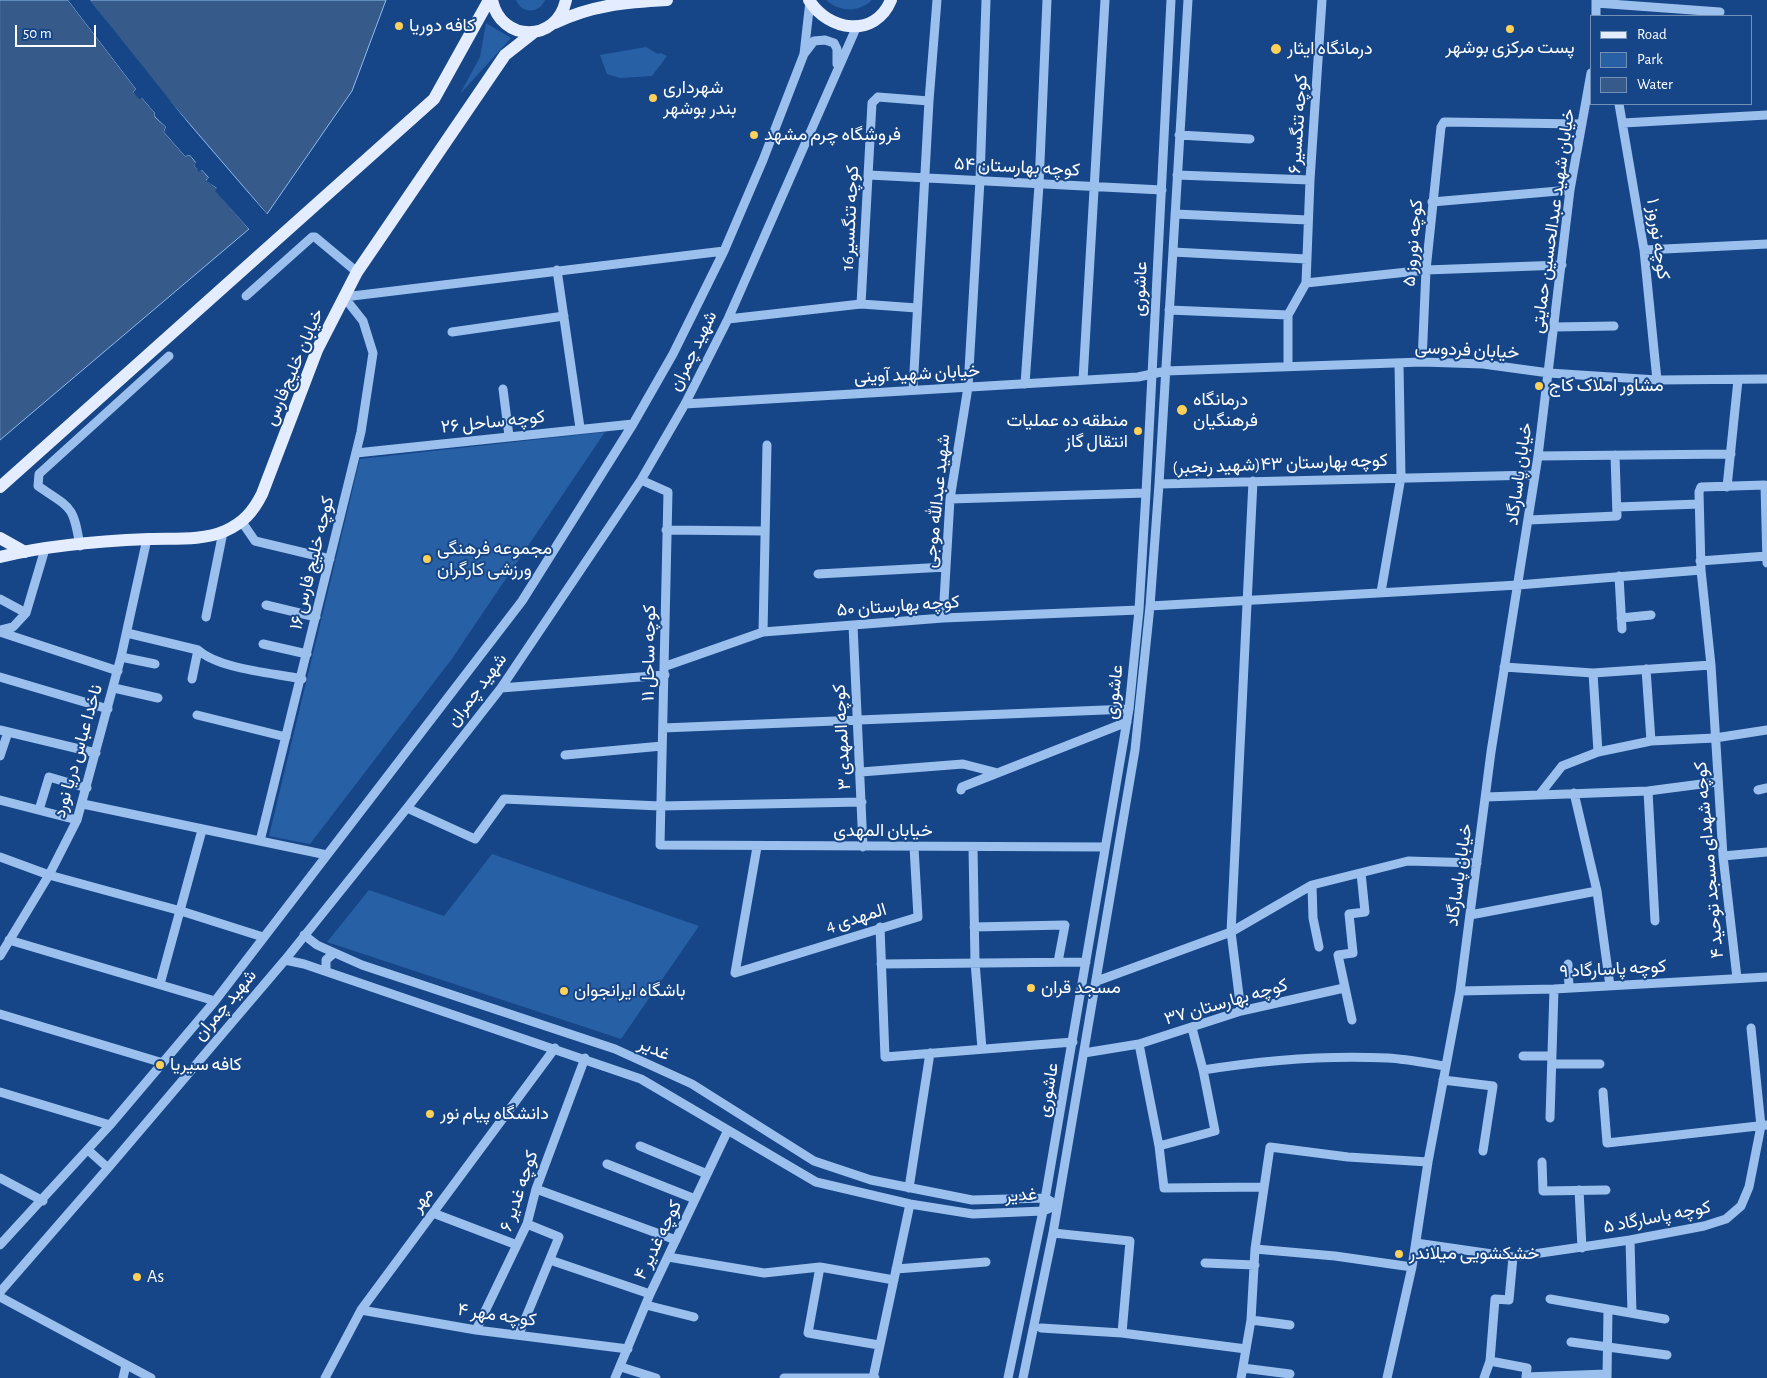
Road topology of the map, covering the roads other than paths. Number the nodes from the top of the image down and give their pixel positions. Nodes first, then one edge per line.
1 (491, 0) edge
2 (566, 0) edge
3 (667, 0) edge
4 (810, 0) edge
5 (904, 0) edge
6 (937, 0) edge
7 (986, 0) edge
8 (1047, 0) edge
9 (1105, 0) edge
10 (1171, 0) edge
11 (1188, 0) edge
12 (1322, 0) edge
13 (1596, 1) edge
14 (890, 2) edge
15 (1720, 12) dead end
16 (1685, 13) edge
17 (1596, 15) edge
18 (555, 23) junction
19 (857, 26) junction
20 (533, 33) junction
21 (804, 54) junction
22 (836, 69) junction
23 (1590, 79) edge
24 (929, 101) junction
25 (1618, 105) edge
26 (1767, 115) edge
27 (1623, 123) junction
28 (1582, 124) junction
29 (1179, 135) junction
30 (1250, 139) dead end
31 (1177, 174) junction
32 (869, 175) junction
33 (925, 178) junction
34 (980, 180) junction
35 (1310, 180) junction
36 (1039, 184) junction
37 (1096, 188) junction
38 (1162, 190) junction
39 (1570, 190) junction
40 (1432, 202) junction
41 (1175, 214) junction
42 (1308, 220) junction
43 (1767, 244) edge
44 (1644, 250) junction
45 (724, 251) junction
46 (1173, 252) junction
47 (1307, 259) junction
48 (1562, 265) junction
49 (557, 270) junction
50 (1426, 270) junction
51 (357, 272) junction
52 (1306, 283) junction
53 (246, 296) dead end
54 (344, 296) junction
55 (861, 304) junction
56 (917, 308) junction
57 (1170, 310) junction
58 (1288, 315) junction
59 (564, 316) junction
60 (728, 319) junction
61 (1614, 326) dead end
62 (1554, 327) junction
63 (452, 332) dead end
64 (169, 356) dead end
65 (1422, 362) junction
66 (1399, 364) junction
67 (1288, 366) junction
68 (1166, 371) junction
69 (1549, 373) junction
70 (1152, 375) junction
71 (1767, 379) edge
72 (1083, 380) junction
73 (1657, 380) junction
74 (1738, 380) junction
75 (1025, 384) junction
76 (968, 387) junction
77 (503, 389) dead end
78 (913, 390) junction
79 (685, 404) junction
80 (633, 424) junction
81 (580, 428) junction
82 (509, 436) junction
83 (767, 445) dead end
84 (356, 453) junction
85 (1730, 454) junction
86 (1615, 455) junction
87 (1538, 456) junction
88 (1535, 475) junction
89 (1401, 478) junction
90 (641, 480) junction
91 (1253, 481) junction
92 (1159, 484) junction
93 (0, 487) edge
94 (1727, 487) junction
95 (1146, 493) junction
96 (950, 499) junction
97 (1699, 504) junction
98 (1617, 507) junction
99 (1766, 509) edge
100 (1529, 520) junction
101 (242, 522) junction
102 (666, 530) junction
103 (764, 530) junction
104 (223, 532) junction
105 (0, 538) edge
106 (147, 539) junction
107 (80, 546) junction
108 (45, 549) junction
109 (25, 552) junction
110 (1767, 556) edge
111 (0, 557) edge
112 (330, 559) junction
113 (1767, 563) edge
114 (1701, 566) junction
115 (946, 567) junction
116 (818, 574) dead end
117 (1619, 576) junction
118 (1518, 585) junction
119 (1381, 592) junction
120 (0, 599) edge
121 (1247, 600) junction
122 (266, 605) dead end
123 (1150, 606) junction
124 (1139, 610) junction
125 (26, 613) junction
126 (1651, 615) dead end
127 (206, 617) dead end
128 (316, 617) junction
129 (943, 618) junction
130 (1621, 618) junction
131 (853, 625) junction
132 (1622, 629) dead end
133 (0, 631) edge
134 (763, 632) junction
135 (127, 633) junction
136 (263, 644) dead end
137 (198, 650) junction
138 (307, 654) junction
139 (121, 656) junction
140 (155, 664) dead end
141 (1711, 665) junction
142 (1504, 668) junction
143 (1646, 669) junction
144 (666, 670) junction
145 (118, 671) junction
146 (1593, 674) junction
147 (0, 677) edge
148 (192, 679) dead end
149 (302, 680) junction
150 (114, 688) junction
151 (501, 688) junction
152 (158, 698) dead end
153 (108, 709) junction
154 (1129, 709) junction
155 (197, 715) dead end
156 (857, 719) junction
157 (1127, 722) junction
158 (663, 728) junction
159 (1767, 730) edge
160 (4, 731) edge
161 (286, 737) junction
162 (1715, 738) junction
163 (1651, 741) junction
164 (662, 746) junction
165 (1598, 752) junction
166 (96, 753) junction
167 (565, 755) dead end
168 (0, 756) edge
169 (860, 772) junction
170 (998, 773) junction
171 (1717, 782) junction
172 (87, 788) junction
173 (961, 790) dead end
174 (1648, 790) junction
175 (1574, 793) junction
176 (1540, 794) junction
177 (1486, 797) junction
178 (0, 800) edge
179 (862, 802) junction
180 (83, 804) junction
181 (660, 806) junction
182 (407, 808) junction
183 (39, 810) junction
184 (77, 820) junction
185 (202, 830) junction
186 (260, 841) junction
187 (660, 845) joint
188 (757, 847) junction
189 (863, 847) junction
190 (914, 847) junction
191 (973, 847) junction
192 (1105, 847) junction
193 (1767, 852) edge
194 (327, 855) junction
195 (1723, 856) junction
196 (0, 857) edge
197 (1477, 863) junction
198 (1361, 873) junction
199 (49, 875) junction
200 (1312, 885) junction
201 (1597, 890) junction
202 (181, 911) junction
203 (1470, 915) junction
204 (1655, 922) dead end
205 (880, 927) junction
206 (974, 927) junction
207 (1231, 932) junction
208 (304, 935) junction
209 (264, 938) junction
210 (9, 940) junction
211 (1319, 947) dead end
212 (334, 953) junction
213 (0, 956) edge
214 (285, 960) junction
215 (975, 962) junction
216 (1058, 962) junction
217 (1086, 962) junction
218 (882, 964) junction
219 (1568, 964) dead end
220 (326, 972) junction
221 (1767, 977) edge
222 (1737, 978) junction
223 (1097, 981) junction
224 (160, 984) junction
225 (1610, 986) junction
226 (1344, 988) junction
227 (1569, 988) junction
228 (1554, 989) junction
229 (1460, 991) junction
230 (215, 1001) junction
231 (1240, 1011) junction
232 (0, 1014) edge
233 (1352, 1020) dead end
234 (1192, 1028) junction
235 (1751, 1028) dead end
236 (1072, 1042) junction
237 (1139, 1044) junction
238 (555, 1048) junction
239 (982, 1049) junction
240 (930, 1053) junction
241 (1084, 1053) junction
242 (1523, 1056) dead end
243 (585, 1058) junction
244 (1552, 1060) junction
245 (163, 1063) junction
246 (1600, 1064) dead end
247 (1445, 1066) junction
248 (1204, 1070) junction
249 (1443, 1080) junction
250 (0, 1092) edge
251 (1602, 1092) dead end
252 (1550, 1118) dead end
253 (110, 1125) junction
254 (1764, 1125) edge
255 (728, 1130) junction
256 (640, 1146) dead end
257 (1159, 1146) junction
258 (88, 1150) junction
259 (1483, 1151) dead end
260 (1428, 1162) junction
261 (1542, 1162) dead end
262 (607, 1164) dead end
263 (108, 1168) junction
264 (707, 1174) junction
265 (0, 1178) edge
266 (1264, 1186) junction
267 (909, 1188) junction
268 (536, 1189) junction
269 (1579, 1190) junction
270 (1606, 1190) dead end
271 (1045, 1198) junction
272 (696, 1199) junction
273 (972, 1200) junction
274 (43, 1201) junction
275 (910, 1204) junction
276 (1057, 1205) junction
277 (1043, 1211) junction
278 (433, 1213) junction
279 (973, 1214) junction
280 (527, 1224) junction
281 (1053, 1233) junction
282 (676, 1240) junction
283 (1630, 1240) junction
284 (1416, 1242) junction
285 (0, 1245) edge
286 (517, 1245) junction
287 (1582, 1248) junction
288 (1255, 1249) junction
289 (668, 1257) junction
290 (1513, 1257) junction
291 (550, 1260) junction
292 (986, 1262) dead end
293 (1205, 1262) dead end
294 (1254, 1266) junction
295 (820, 1267) junction
296 (1412, 1267) junction
297 (896, 1269) junction
298 (894, 1280) junction
299 (0, 1292) edge
300 (650, 1294) junction
301 (0, 1297) edge
302 (1550, 1299) dead end
303 (646, 1305) junction
304 (1608, 1309) junction
305 (362, 1310) junction
306 (1632, 1313) junction
307 (694, 1317) dead end
308 (1665, 1319) dead end
309 (1251, 1320) junction
310 (1290, 1325) dead end
311 (1041, 1328) dead end
312 (476, 1330) junction
313 (1122, 1333) junction
314 (519, 1334) junction
315 (1571, 1342) dead end
316 (879, 1345) junction
317 (1606, 1346) junction
318 (628, 1349) junction
319 (1246, 1349) junction
320 (1667, 1355) dead end
321 (1490, 1361) junction
322 (126, 1365) junction
323 (620, 1367) junction
324 (1243, 1368) junction
325 (1290, 1374) dead end
326 (1607, 1376) edge
327 (123, 1378) edge
328 (152, 1378) edge
329 (325, 1378) edge
330 (615, 1378) edge
331 (656, 1378) edge
332 (784, 1378) edge
333 (834, 1378) edge
334 (874, 1378) edge
335 (1008, 1378) edge
336 (1022, 1378) edge
337 (1241, 1378) edge
338 (1387, 1378) edge
339 (1484, 1378) edge

1 - 20 main road
1 - 93 main road
2 - 18 main road
3 - 18 main road, خیابان خلیج‌فارس
4 - 19 main road
4 - 21 street, شهید چمران
5 - 14 main road
6 - 24 street
7 - 34 street, شهید عبدالله موجی
8 - 36 street
9 - 37 street
10 - 38 street, عاشوری
11 - 29 street, عاشوری
12 - 35 street, کوچه تنگسیر۶
13 - 16 street
13 - 17 street
14 - 19 main road
15 - 16 street
18 - 20 main road, خیابان خلیج‌فارس
19 - 22 street, شهید چمران
20 - 51 main road, خیابان خلیج‌فارس
21 - 22 street
21 - 45 street, شهید چمران
22 - 60 street, شهید چمران
23 - 28 street, خیابان شهید عبدالحسین حمایتی
24 - 32 street, کوچه تنگسیر16
24 - 33 street
25 - 27 street, کوچه نوروز ۱
26 - 27 street
27 - 44 street, کوچه نوروز ۱
28 - 39 street, خیابان شهید عبدالحسین حمایتی
28 - 40 street, کوچه نوروز ۵
29 - 30 street
29 - 31 street, عاشوری
31 - 35 street
31 - 41 street, عاشوری
32 - 33 street, کوچه بهارستان ۵۴
32 - 55 street, کوچه تنگسیر16
33 - 34 street, کوچه بهارستان ۵۴
33 - 56 street
34 - 36 street, کوچه بهارستان ۵۴
34 - 76 street, شهید عبدالله موجی
35 - 42 street, کوچه تنگسیر۶
36 - 37 street, کوچه بهارستان ۵۴
36 - 75 street
37 - 38 street, کوچه بهارستان ۵۴
37 - 72 street
38 - 70 street, عاشوری
39 - 40 street
39 - 48 street, خیابان شهید عبدالحسین حمایتی
40 - 50 street, کوچه نوروز ۵
41 - 42 street
41 - 46 street, عاشوری
42 - 47 street, کوچه تنگسیر۶
43 - 44 street
44 - 73 street, کوچه نوروز ۱
45 - 49 street
45 - 80 street, شهید چمران
46 - 47 street
46 - 57 street, عاشوری
47 - 52 street, کوچه تنگسیر۶
48 - 50 street
48 - 62 street, خیابان شهید عبدالحسین حمایتی
49 - 54 street
49 - 59 street
50 - 52 street
50 - 65 street, کوچه نوروز ۵
51 - 53 street
51 - 54 main road, خیابان خلیج‌فارس
52 - 58 street
54 - 84 street, کوچه خلیج فارس ۱۶
54 - 101 main road, خیابان خلیج‌فارس
55 - 56 street
55 - 60 street
56 - 78 street
57 - 58 street
57 - 68 street, عاشوری
58 - 67 street
59 - 63 street
59 - 81 street
60 - 79 street, شهید چمران
61 - 62 street
62 - 69 street, خیابان شهید عبدالحسین حمایتی
64 - 107 street
65 - 66 street, خیابان فردوسی
65 - 69 street, خیابان فردوسی
66 - 67 street, خیابان فردوسی
66 - 89 street
67 - 68 street, خیابان فردوسی
68 - 70 street, خیابان فردوسی
68 - 92 street, عاشوری
69 - 73 street, خیابان فردوسی
69 - 87 street, خیابان پاسارگاد
70 - 72 street, خیابان شهید آوینی
70 - 95 street, عاشوری
71 - 74 street, خیابان فردوسی
72 - 75 street, خیابان شهید آوینی
73 - 74 street, خیابان فردوسی
74 - 85 street
75 - 76 street, خیابان شهید آوینی
76 - 78 street, خیابان شهید آوینی
76 - 96 street, شهید عبدالله موجی
77 - 82 street
78 - 79 street, خیابان شهید آوینی
79 - 90 street, شهید چمران
80 - 81 street, کوچه ساحل ۲۶
80 - 194 street, شهید چمران
81 - 82 street, کوچه ساحل ۲۶
82 - 84 street, کوچه ساحل ۲۶
83 - 103 street
84 - 112 street, کوچه خلیج فارس ۱۶
85 - 86 street
85 - 94 street
86 - 87 street
86 - 98 street
87 - 88 street, خیابان پاسارگاد
88 - 89 street, کوچه بهارستان ۴۳(شهید رنجبر)
88 - 100 street, خیابان پاسارگاد
89 - 91 street, کوچه بهارستان ۴۳(شهید رنجبر)
89 - 119 street
90 - 102 street, کوچه ساحل ۱۱
90 - 151 street, شهید چمران
91 - 92 street, کوچه بهارستان ۴۳(شهید رنجبر)
91 - 121 street
92 - 123 street, عاشوری
94 - 97 street
94 - 99 street
95 - 96 street
95 - 124 street, عاشوری
96 - 115 street, شهید عبدالله موجی
97 - 98 street
97 - 114 street, کوچه شهدای مسجد توحید ۴
98 - 100 street
99 - 110 street
100 - 118 street, خیابان پاسارگاد
101 - 104 main road, خیابان خلیج‌فارس
101 - 112 street
102 - 103 street
102 - 144 street, کوچه ساحل ۱۱
103 - 134 street
104 - 106 main road, خیابان خلیج‌فارس
104 - 127 street
105 - 109 main road
106 - 107 main road, خیابان خلیج‌فارس
106 - 135 street, ناخدا عباس دریا نورد
107 - 108 main road, خیابان خلیج‌فارس
108 - 109 main road, خیابان خلیج‌فارس
108 - 125 street
109 - 111 main road, خیابان خلیج‌فارس
110 - 113 street
110 - 114 street
112 - 128 street, کوچه خلیج فارس ۱۶
114 - 117 street
114 - 141 street, کوچه شهدای مسجد توحید ۴
115 - 116 street
115 - 129 street, شهید عبدالله موجی
117 - 118 street
117 - 130 street
118 - 119 street
118 - 142 street, خیابان پاسارگاد
119 - 121 street
120 - 125 street
121 - 123 street
121 - 207 street
122 - 128 street
123 - 223 street, عاشوری
124 - 129 street, کوچه بهارستان ۵۰
124 - 154 street, عاشوری
125 - 133 street
126 - 130 street
128 - 138 street, کوچه خلیج فارس ۱۶
129 - 131 street, کوچه بهارستان ۵۰
130 - 132 street
131 - 134 street, کوچه بهارستان ۵۰
131 - 156 street, کوچه المهدی ۳
133 - 145 street
134 - 144 street, کوچه بهارستان ۵۰
135 - 137 street
135 - 139 street, ناخدا عباس دریا نورد
136 - 138 street
137 - 148 street
137 - 149 street
138 - 149 street, کوچه خلیج فارس ۱۶
139 - 140 street
139 - 145 street, ناخدا عباس دریا نورد
141 - 143 street
141 - 162 street, کوچه شهدای مسجد توحید ۴
142 - 146 street
142 - 177 street, خیابان پاسارگاد
143 - 146 street
143 - 163 street
144 - 151 street, کوچه بهارستان ۵۰
144 - 158 street, کوچه ساحل ۱۱
145 - 150 street, ناخدا عباس دریا نورد
146 - 165 street
147 - 153 street
149 - 161 street, کوچه خلیج فارس ۱۶
150 - 152 street
150 - 153 street, ناخدا عباس دریا نورد
151 - 182 street, شهید چمران
153 - 166 street, ناخدا عباس دریا نورد
154 - 156 street
154 - 157 street, عاشوری
155 - 161 street
156 - 158 street
156 - 169 street, کوچه المهدی ۳
157 - 170 street
157 - 192 street, عاشوری
158 - 164 street, کوچه ساحل ۱۱
159 - 162 street
160 - 166 street
160 - 168 street
161 - 186 street, کوچه خلیج فارس ۱۶
162 - 163 street
162 - 171 street, کوچه شهدای مسجد توحید ۴
163 - 165 street
164 - 167 street
164 - 181 street, کوچه ساحل ۱۱
165 - 176 street
166 - 172 street, ناخدا عباس دریا نورد
169 - 170 street
169 - 179 street, کوچه المهدی ۳
170 - 173 street
171 - 174 street
171 - 195 street, کوچه شهدای مسجد توحید ۴
172 - 180 street, ناخدا عباس دریا نورد
172 - 183 street
174 - 175 street
174 - 204 street
175 - 176 street
175 - 201 street
176 - 177 street
177 - 197 street, خیابان پاسارگاد
178 - 183 street
179 - 181 street
179 - 189 street, کوچه المهدی ۳
180 - 184 street, ناخدا عباس دریا نورد
180 - 185 street
181 - 182 street
181 - 187 street, کوچه ساحل ۱۱
182 - 208 street, شهید چمران
183 - 184 street
184 - 199 street, ناخدا عباس دریا نورد
185 - 186 street
185 - 202 street
186 - 194 street
187 - 188 street, خیابان المهدی
188 - 189 street, خیابان المهدی
188 - 205 street, المهدی 4
189 - 190 street, خیابان المهدی
190 - 191 street, خیابان المهدی
190 - 205 street, المهدی 4
191 - 192 street, خیابان المهدی
191 - 206 street
192 - 217 street, عاشوری
193 - 195 street
194 - 209 street, شهید چمران
195 - 222 street, کوچه شهدای مسجد توحید ۴
196 - 199 street
197 - 198 street
197 - 203 street, خیابان پاسارگاد
198 - 200 street
198 - 226 street
199 - 202 street
199 - 210 street, ناخدا عباس دریا نورد
200 - 207 street
200 - 211 street
201 - 203 street
201 - 225 street
202 - 209 street
202 - 224 street
203 - 229 street, خیابان پاسارگاد
205 - 218 street
206 - 215 street
206 - 216 street
207 - 223 street
207 - 231 street
208 - 212 street, غدیر
208 - 214 street, شهید چمران
209 - 230 street, شهید چمران
210 - 213 street, ناخدا عباس دریا نورد
210 - 224 street
212 - 220 street
212 - 267 street, غدیر
214 - 220 street, غدیر
214 - 263 street, شهید چمران
215 - 216 street
215 - 218 street
215 - 239 street
216 - 217 street
217 - 236 street, عاشوری
218 - 240 street
219 - 227 street
220 - 238 street, غدیر
221 - 222 street, کوچه پاسارگاد ۹
222 - 225 street, کوچه پاسارگاد ۹
223 - 241 street, عاشوری
224 - 230 street
225 - 227 street, کوچه پاسارگاد ۹
226 - 231 street, کوچه بهارستان ۳۷
226 - 233 street
227 - 228 street, کوچه پاسارگاد ۹
228 - 229 street, کوچه پاسارگاد ۹
228 - 244 street
229 - 247 street, خیابان پاسارگاد
230 - 245 street, شهید چمران
231 - 234 street, کوچه بهارستان ۳۷
232 - 245 street
234 - 237 street, کوچه بهارستان ۳۷
234 - 248 street
235 - 254 street, کوچه پاسارگاد ۵
236 - 239 street
236 - 271 street, عاشوری
237 - 241 street, کوچه بهارستان ۳۷
237 - 257 street
238 - 243 street, غدیر
238 - 278 street, مهر
239 - 240 street
240 - 267 street
241 - 276 street, عاشوری
242 - 244 street
243 - 255 street, غدیر
243 - 268 street, کوچه غدیر ۶
244 - 246 street
244 - 252 street
245 - 253 street, شهید چمران
247 - 248 street
247 - 249 street, خیابان پاسارگاد
248 - 257 street
249 - 259 street
249 - 260 street, خیابان پاسارگاد
250 - 253 street
251 - 254 street
253 - 258 street, شهید چمران
254 - 283 street, کوچه پاسارگاد ۵
255 - 264 street, کوچه غدیر ۴
255 - 275 street, غدیر
256 - 264 street
257 - 266 street
258 - 263 street
258 - 274 street, شهید چمران
260 - 266 street
260 - 284 street, خیابان پاسارگاد
261 - 269 street
262 - 272 street
263 - 299 street, شهید چمران
264 - 272 street, کوچه غدیر ۴
265 - 274 street
266 - 288 street
267 - 273 street, غدیر
268 - 280 street, کوچه غدیر ۶
268 - 282 street
269 - 270 street, کوچه پاسارگاد ۵
269 - 287 street, کوچه پاسارگاد ۵
271 - 273 street, غدیر
271 - 276 street, غدیر
271 - 277 street, عاشوری
272 - 282 street, کوچه غدیر ۴
273 - 279 street
274 - 285 street, شهید چمران
275 - 279 street, غدیر
275 - 297 street
276 - 277 street, غدیر
276 - 281 street, عاشوری
277 - 279 street, غدیر
277 - 335 street, عاشوری
278 - 286 street
278 - 305 street, مهر
280 - 286 street, کوچه غدیر ۶
280 - 291 street
281 - 313 street
281 - 336 street, عاشوری
282 - 289 street, کوچه غدیر ۴
283 - 287 street, کوچه پاسارگاد ۵
283 - 306 street
284 - 290 street, کوچه پاسارگاد ۵
284 - 296 street, خیابان پاسارگاد
286 - 312 street, کوچه غدیر ۶
287 - 290 street, کوچه پاسارگاد ۵
288 - 294 street
288 - 296 street
289 - 295 street
289 - 300 street, کوچه غدیر ۴
290 - 321 street
291 - 300 street
291 - 314 street
292 - 297 street
293 - 294 street
294 - 309 street
295 - 298 street
295 - 316 street
296 - 338 street, خیابان پاسارگاد
297 - 298 street
298 - 316 street
300 - 303 street, کوچه غدیر ۴
301 - 322 street
302 - 304 street
303 - 307 street
303 - 318 street, کوچه غدیر ۴
304 - 306 street
304 - 317 street
305 - 312 street, کوچه مهر ۴
305 - 329 street, مهر
306 - 308 street
309 - 310 street
309 - 319 street
311 - 313 street
312 - 314 street, کوچه مهر ۴
313 - 319 street
314 - 318 street, کوچه مهر ۴
315 - 317 street
316 - 334 street
317 - 320 street
317 - 326 street
318 - 323 street, کوچه غدیر ۴
319 - 324 street
321 - 326 street
321 - 339 street
322 - 327 street
322 - 328 street
323 - 330 street, کوچه غدیر ۴
323 - 331 street
324 - 325 street
324 - 337 street
332 - 333 street
333 - 334 street

